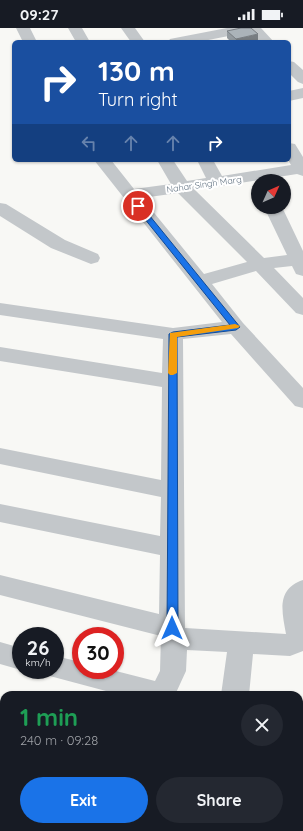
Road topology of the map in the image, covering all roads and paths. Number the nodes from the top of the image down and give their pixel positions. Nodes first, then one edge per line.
1 (23, 28) edge
2 (75, 28) edge
3 (128, 28) edge
4 (178, 28) edge
5 (252, 28) edge
6 (223, 34) edge
7 (29, 40) edge
8 (82, 40) edge
9 (137, 40) edge
10 (184, 40) edge
11 (190, 40) edge
12 (265, 40) edge
13 (291, 67) edge
14 (303, 79) edge
15 (291, 151) edge
16 (104, 162) edge
17 (165, 162) edge
18 (206, 162) edge
19 (250, 162) edge
20 (302, 169) edge
21 (257, 174) edge
22 (278, 174) edge
23 (251, 179) edge
24 (217, 182) junction
25 (182, 187) junction
26 (129, 195) junction
27 (0, 208) edge
28 (276, 214) edge
29 (91, 258) dead end
30 (301, 263) edge
31 (260, 264) junction
32 (199, 282) junction
33 (0, 309) edge
34 (303, 309) edge
35 (236, 327) junction
36 (173, 334) junction
37 (0, 354) edge
38 (173, 382) junction
39 (303, 400) edge
40 (0, 456) edge
41 (172, 491) junction
42 (0, 513) edge
43 (172, 548) junction
44 (0, 585) edge
45 (303, 590) edge
46 (174, 633) junction
47 (241, 643) junction
48 (0, 653) edge
49 (12, 656) edge
50 (64, 669) edge
51 (147, 691) edge
52 (164, 691) edge
53 (235, 691) edge

1 - 7 street
2 - 8 street
3 - 9 street
4 - 10 street
5 - 6 street
5 - 12 street
6 - 11 street
13 - 14 street
15 - 20 street
16 - 26 street
17 - 25 street
18 - 24 street
19 - 21 street
20 - 22 street, Nahar Singh Marg
23 - 24 street, Nahar Singh Marg
24 - 25 street, Nahar Singh Marg
25 - 26 street, Nahar Singh Marg
25 - 31 street
26 - 32 street
27 - 29 street
28 - 30 street
30 - 31 street
31 - 32 street
31 - 34 street
32 - 35 street
33 - 36 street
35 - 36 street
35 - 39 street
36 - 38 street
37 - 38 street
38 - 41 street
40 - 41 street
41 - 43 street
42 - 43 street
43 - 46 street
44 - 46 street
45 - 47 street
46 - 47 street
46 - 52 street
47 - 53 street
48 - 49 street
50 - 51 street

